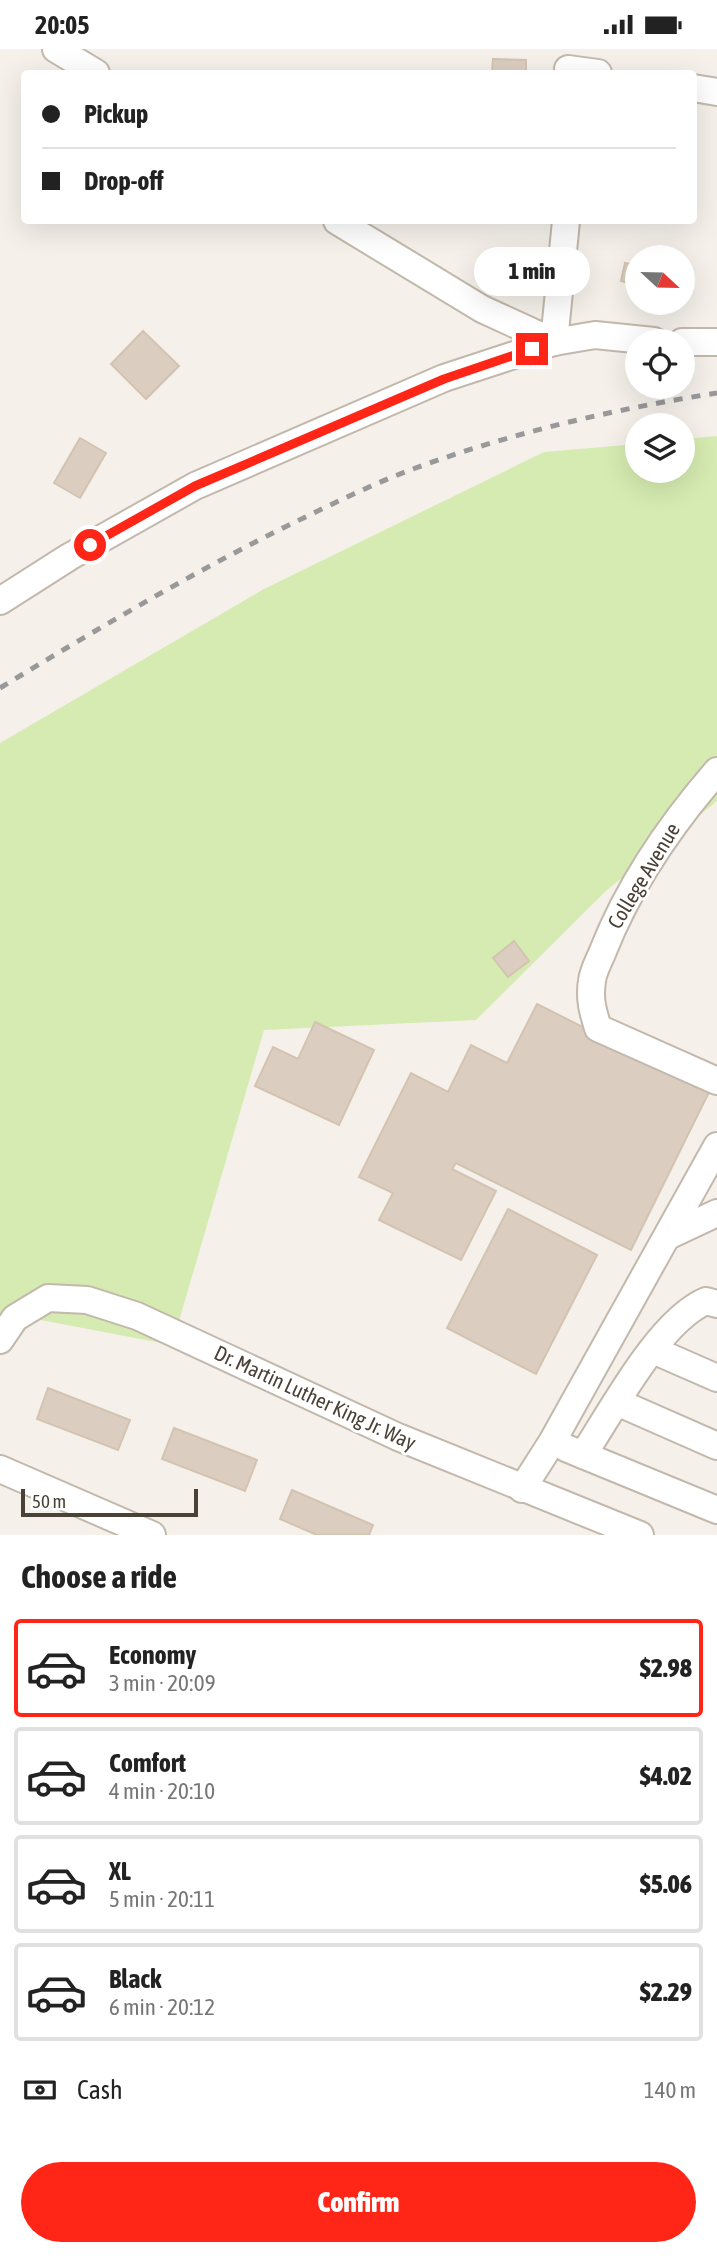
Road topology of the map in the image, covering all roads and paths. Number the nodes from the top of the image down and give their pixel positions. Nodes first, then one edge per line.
1 (56, 49) edge
2 (565, 64) edge
3 (91, 70) edge
4 (587, 70) edge
5 (697, 89) edge
6 (717, 92) edge
7 (342, 224) edge
8 (566, 224) edge
9 (625, 338) edge
10 (554, 342) junction
11 (695, 342) edge
12 (717, 342) edge
13 (0, 601) edge
14 (717, 771) edge
15 (717, 1081) edge
16 (717, 1146) edge
17 (717, 1213) edge
18 (668, 1236) junction
19 (717, 1304) edge
20 (0, 1340) edge
21 (653, 1350) junction
22 (717, 1378) edge
23 (617, 1402) junction
24 (552, 1442) junction
25 (717, 1446) edge
26 (583, 1455) junction
27 (0, 1469) edge
28 (522, 1489) junction
29 (717, 1510) edge
30 (152, 1535) edge
31 (640, 1535) edge

1 - 3 street
2 - 4 street
5 - 6 street
7 - 10 street
8 - 10 street
9 - 10 street
10 - 13 street
11 - 12 street
14 - 15 street, College Avenue
16 - 18 street
17 - 18 street
18 - 24 street
19 - 21 street
20 - 28 street, Dr. Martin Luther King Jr. Way
21 - 22 street
21 - 23 street
23 - 25 street
23 - 26 street
24 - 26 street
24 - 28 street
26 - 29 street
27 - 30 street
28 - 31 street, Dr. Martin Luther King Jr. Way

